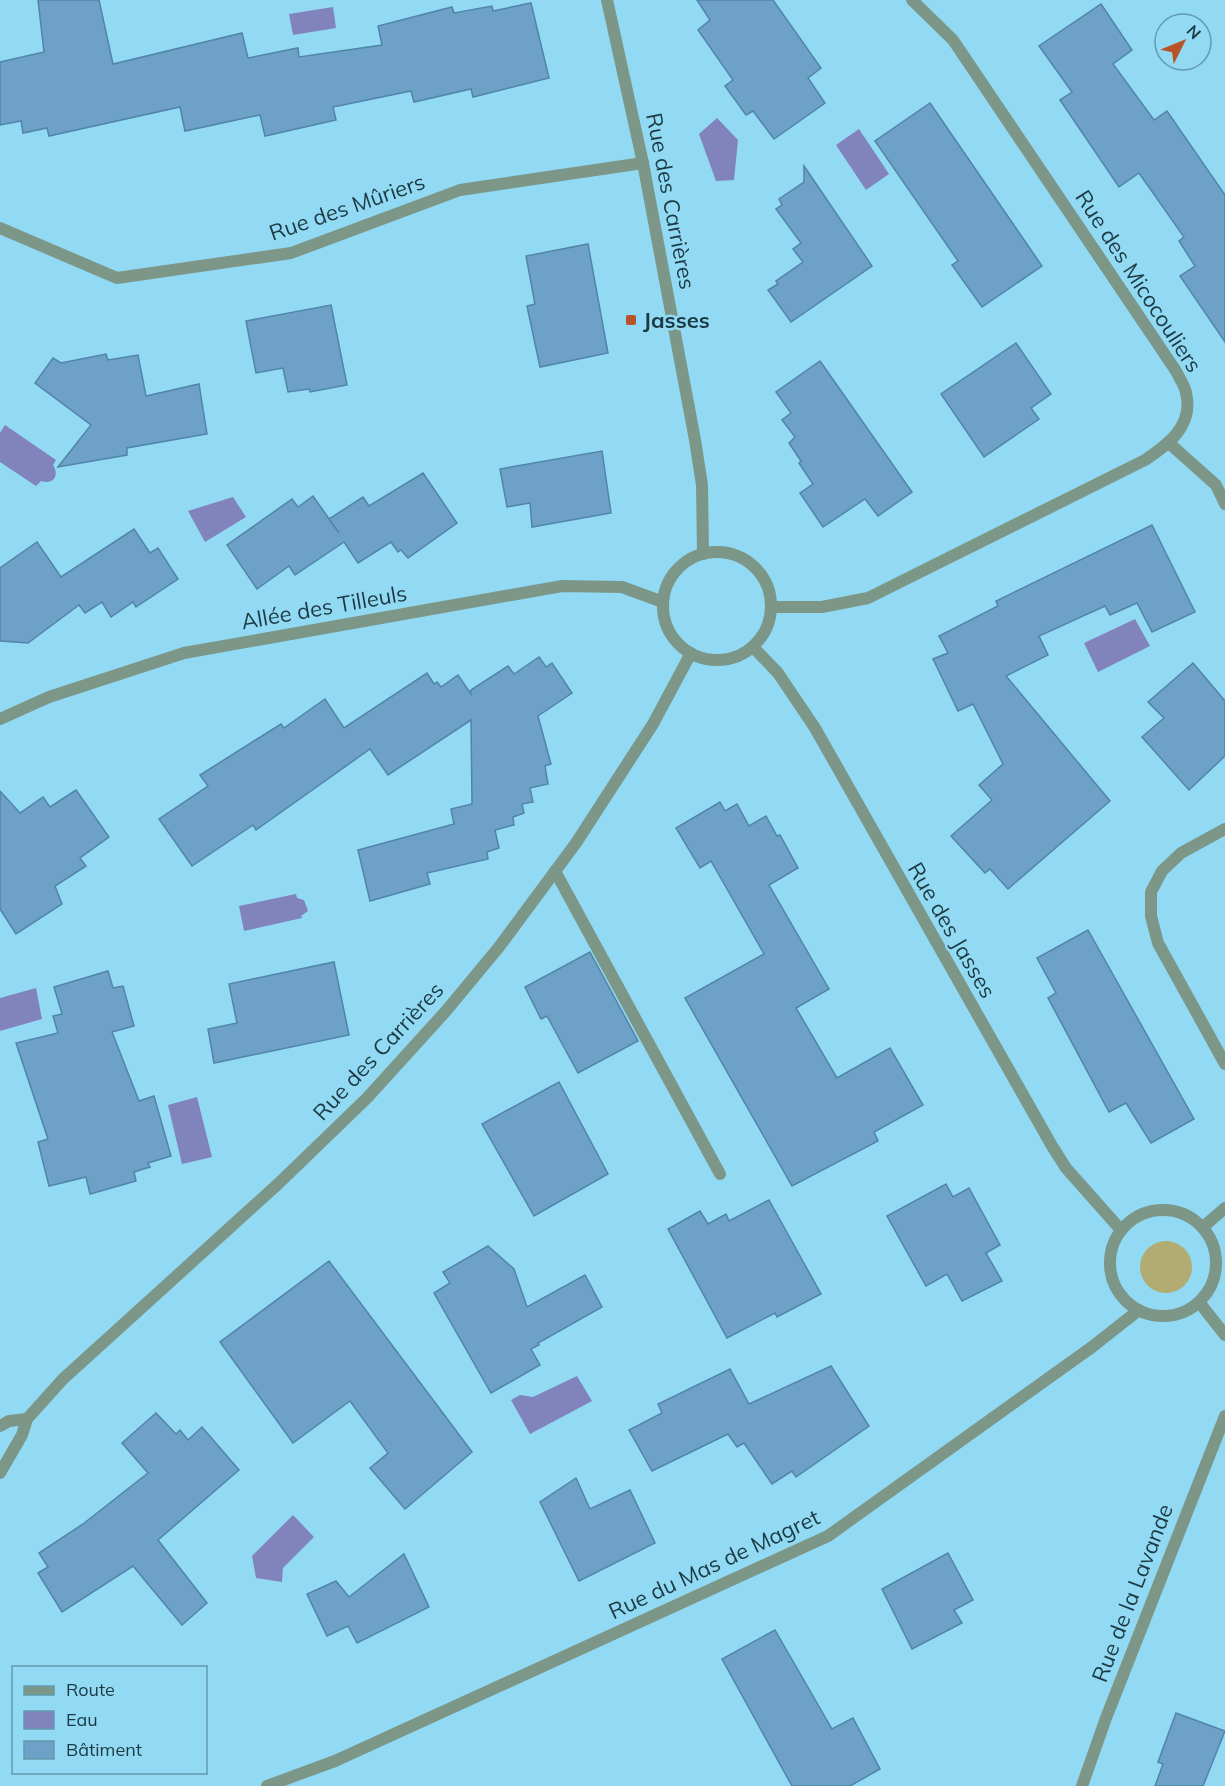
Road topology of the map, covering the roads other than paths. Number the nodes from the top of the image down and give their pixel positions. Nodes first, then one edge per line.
1 (607, 0) edge
2 (912, 0) edge
3 (643, 163) junction
4 (0, 228) edge
5 (1169, 443) junction
6 (1225, 504) edge
7 (703, 554) junction
8 (663, 602) junction
9 (771, 608) junction
10 (753, 647) junction
11 (691, 653) junction
12 (0, 719) edge
13 (1225, 829) edge
14 (555, 871) junction
15 (1225, 1064) edge
16 (720, 1173) dead end
17 (1225, 1208) edge
18 (1203, 1227) junction
19 (1121, 1230) junction
20 (1199, 1302) junction
21 (1138, 1310) junction
22 (1225, 1335) edge
23 (1225, 1416) edge
24 (27, 1419) junction
25 (0, 1426) edge
26 (0, 1473) edge
27 (267, 1786) edge
28 (1083, 1786) edge

1 - 3 street, Rue des Carrières
2 - 5 street, Rue des Micocouliers
3 - 4 street, Rue des Mûriers
3 - 7 street, Rue des Carrières
5 - 6 street
5 - 9 street, Rue des Micocouliers
7 - 8 street
7 - 9 street
8 - 11 street
8 - 12 street, Allée des Tilleuls
9 - 10 street
10 - 11 street
10 - 19 street, Rue des Jasses
11 - 14 street, Rue des Carrières
13 - 15 street
14 - 16 street
14 - 24 street, Rue des Carrières
17 - 18 street
18 - 19 street
18 - 20 street
19 - 21 street
20 - 21 street
20 - 22 street
21 - 27 street, Rue du Mas de Magret
23 - 28 street, Rue de la Lavande
24 - 25 street
24 - 26 street, Rue des Carrières

